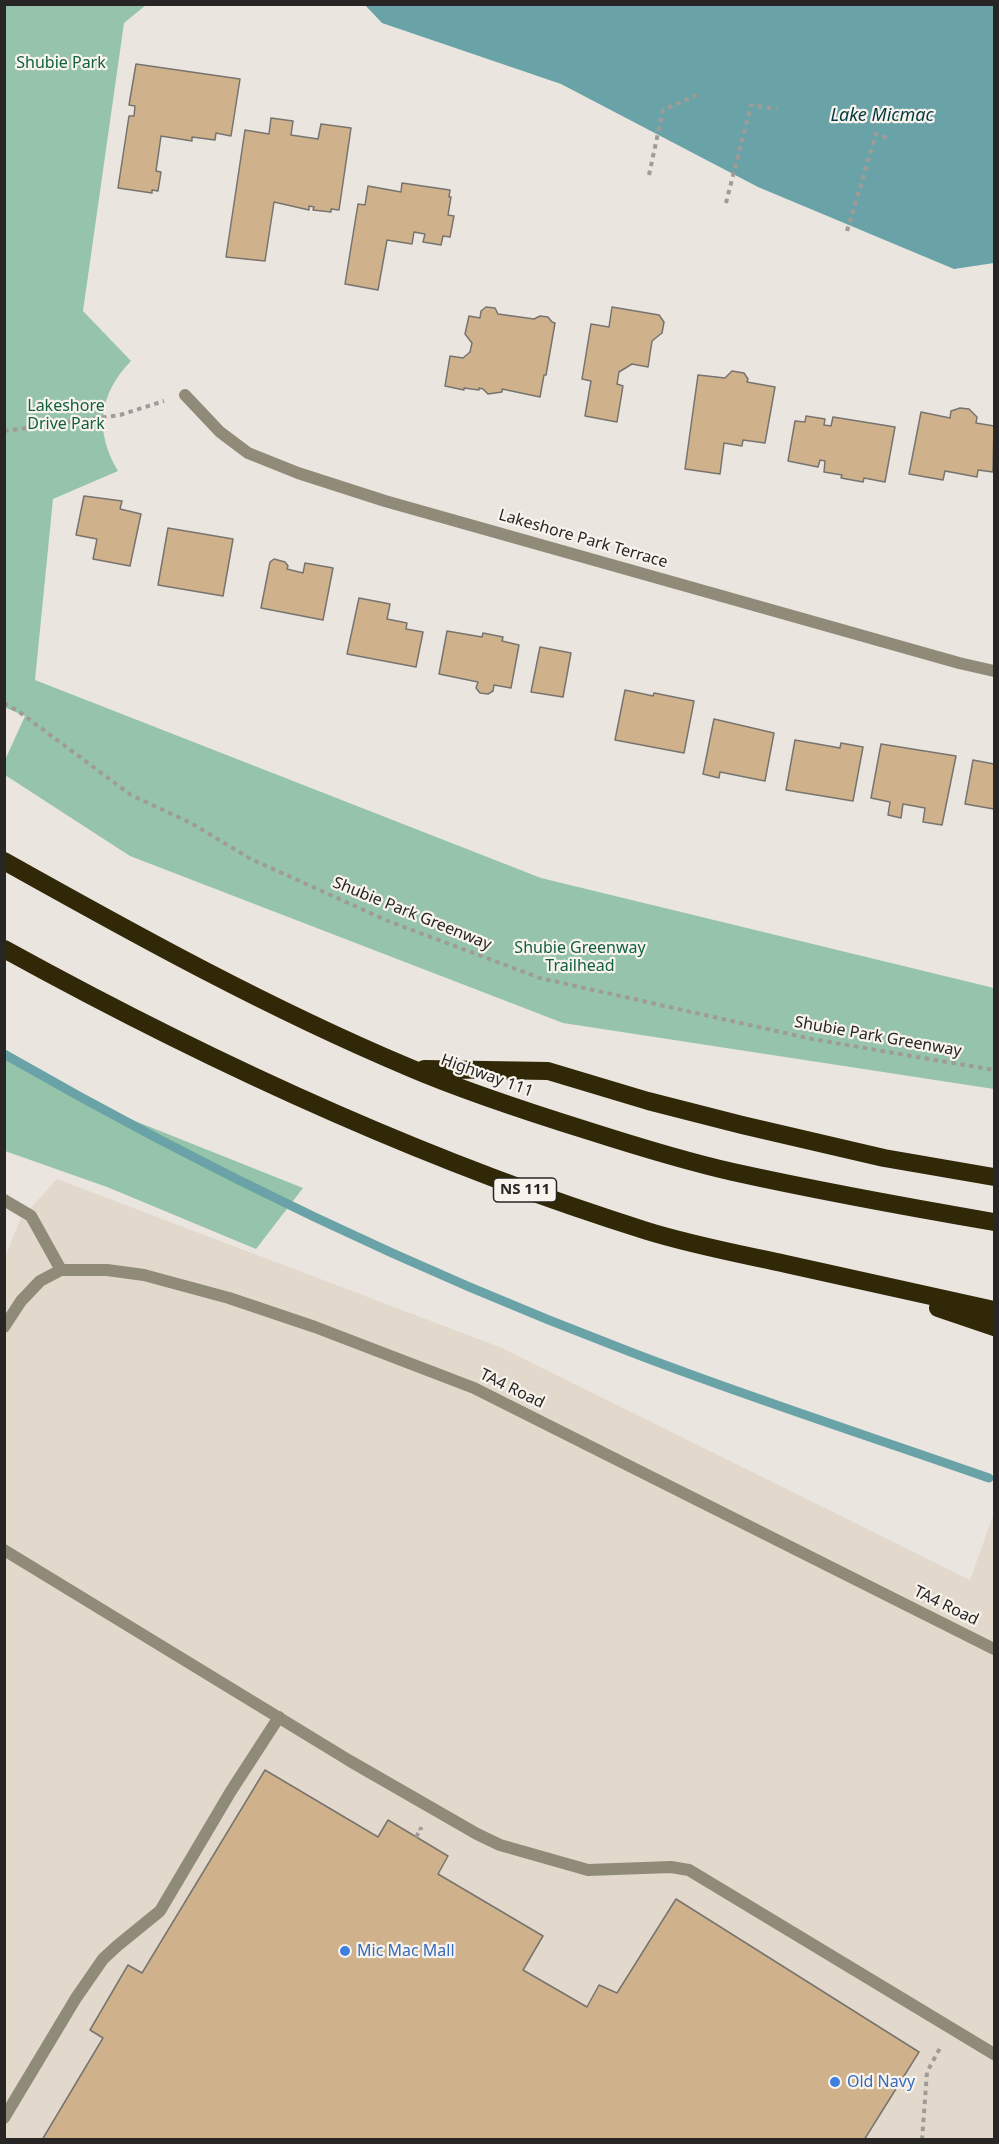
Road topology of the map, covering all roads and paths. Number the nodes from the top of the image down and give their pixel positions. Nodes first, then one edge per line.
1 (699, 94) dead end
2 (777, 109) dead end
3 (891, 139) dead end
4 (650, 175) dead end
5 (726, 203) dead end
6 (847, 231) dead end
7 (185, 395) joint
8 (4, 430) edge
9 (994, 671) edge
10 (4, 703) edge
11 (4, 861) edge
12 (4, 949) edge
13 (410, 1068) junction
14 (994, 1070) edge
15 (994, 1177) edge
16 (4, 1200) edge
17 (994, 1222) edge
18 (61, 1270) junction
19 (866, 1282) junction
20 (994, 1310) edge
21 (4, 1327) edge
22 (994, 1328) edge
23 (4, 1550) edge
24 (994, 1649) edge
25 (279, 1717) junction
26 (941, 2045) dead end
27 (994, 2054) edge
28 (4, 2118) edge
29 (922, 2139) edge

1 - 4 path
2 - 5 path
3 - 6 path
7 - 8 path
7 - 9 street, Lakeshore Park Terrace
10 - 14 path, Shubie Park Greenway
11 - 13 highway, Highway 111
12 - 19 highway, NS 111
13 - 15 highway
13 - 17 highway, Highway 111
16 - 18 street
18 - 21 street
18 - 24 street, TA4 Road
19 - 20 highway, NS 111
19 - 22 highway
23 - 25 street
25 - 27 street
25 - 28 street
26 - 29 path

